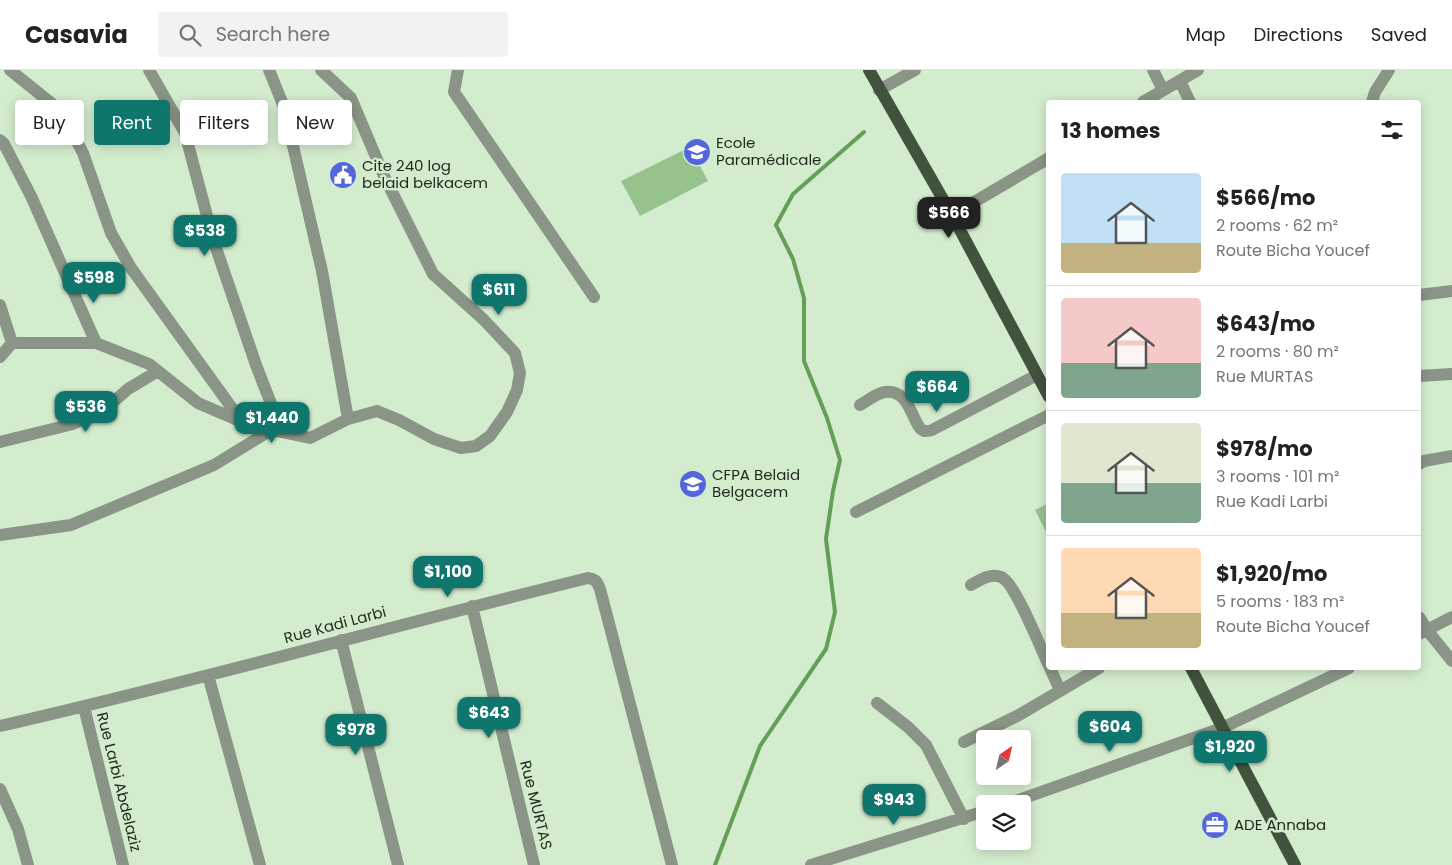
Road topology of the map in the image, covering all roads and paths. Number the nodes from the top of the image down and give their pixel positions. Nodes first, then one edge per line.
1 (10, 70) edge
2 (149, 70) edge
3 (269, 70) edge
4 (321, 70) edge
5 (458, 70) edge
6 (869, 70) edge
7 (915, 70) edge
8 (1153, 70) edge
9 (1198, 70) edge
10 (1389, 70) edge
11 (1180, 81) junction
12 (879, 90) junction
13 (1163, 90) junction
14 (1146, 100) edge
15 (1189, 100) edge
16 (1373, 100) edge
17 (0, 140) edge
18 (1046, 160) edge
19 (952, 215) junction
20 (1452, 291) edge
21 (1421, 295) edge
22 (594, 297) dead end
23 (0, 305) edge
24 (12, 343) junction
25 (96, 343) junction
26 (0, 357) edge
27 (158, 372) junction
28 (1452, 374) edge
29 (1037, 375) junction
30 (1421, 376) edge
31 (1046, 392) edge
32 (860, 405) dead end
33 (1046, 417) edge
34 (348, 419) junction
35 (242, 422) junction
36 (277, 431) junction
37 (0, 442) edge
38 (1452, 456) edge
39 (1421, 463) edge
40 (856, 512) dead end
41 (0, 536) edge
42 (971, 584) dead end
43 (472, 606) junction
44 (1452, 618) edge
45 (1423, 632) edge
46 (341, 640) junction
47 (1046, 660) edge
48 (1452, 661) edge
49 (1050, 670) edge
50 (1095, 670) edge
51 (1191, 670) edge
52 (1345, 670) edge
53 (208, 675) junction
54 (1060, 690) junction
55 (877, 703) dead end
56 (84, 707) junction
57 (0, 726) edge
58 (1222, 728) junction
59 (964, 742) dead end
60 (0, 789) edge
61 (1031, 796) edge
62 (976, 814) edge
63 (964, 819) junction
64 (28, 865) edge
65 (123, 865) edge
66 (260, 865) edge
67 (398, 865) edge
68 (534, 865) edge
69 (672, 865) edge
70 (811, 865) edge
71 (1295, 865) edge

1 - 35 street
2 - 36 street
3 - 34 street
4 - 34 street
5 - 22 street
6 - 12 main road
7 - 12 street
8 - 13 street
9 - 11 street
10 - 16 street
11 - 13 street
11 - 15 street
12 - 19 main road
13 - 14 street
17 - 25 street
18 - 19 street
19 - 29 main road
20 - 21 street
23 - 24 street
24 - 25 street
24 - 26 street
25 - 27 street
27 - 35 street
27 - 37 street
28 - 30 street
29 - 31 main road
29 - 32 street
33 - 40 street
34 - 36 street
35 - 36 street
36 - 41 street
38 - 39 street
42 - 47 street
43 - 46 street, Rue Kadi Larbi
43 - 68 street, Rue MURTAS
43 - 69 street, Rue Kadi Larbi
44 - 45 street
45 - 48 street
46 - 53 street, Rue Kadi Larbi
46 - 67 street
49 - 54 street
50 - 54 street
51 - 58 main road
52 - 58 street
53 - 56 street, Rue Kadi Larbi
53 - 66 street
54 - 59 street
55 - 63 street
56 - 57 street, Rue Kadi Larbi
56 - 65 street, Rue Larbi Abdelaziz
58 - 61 street
58 - 71 main road
60 - 64 street
62 - 63 street
63 - 70 street

